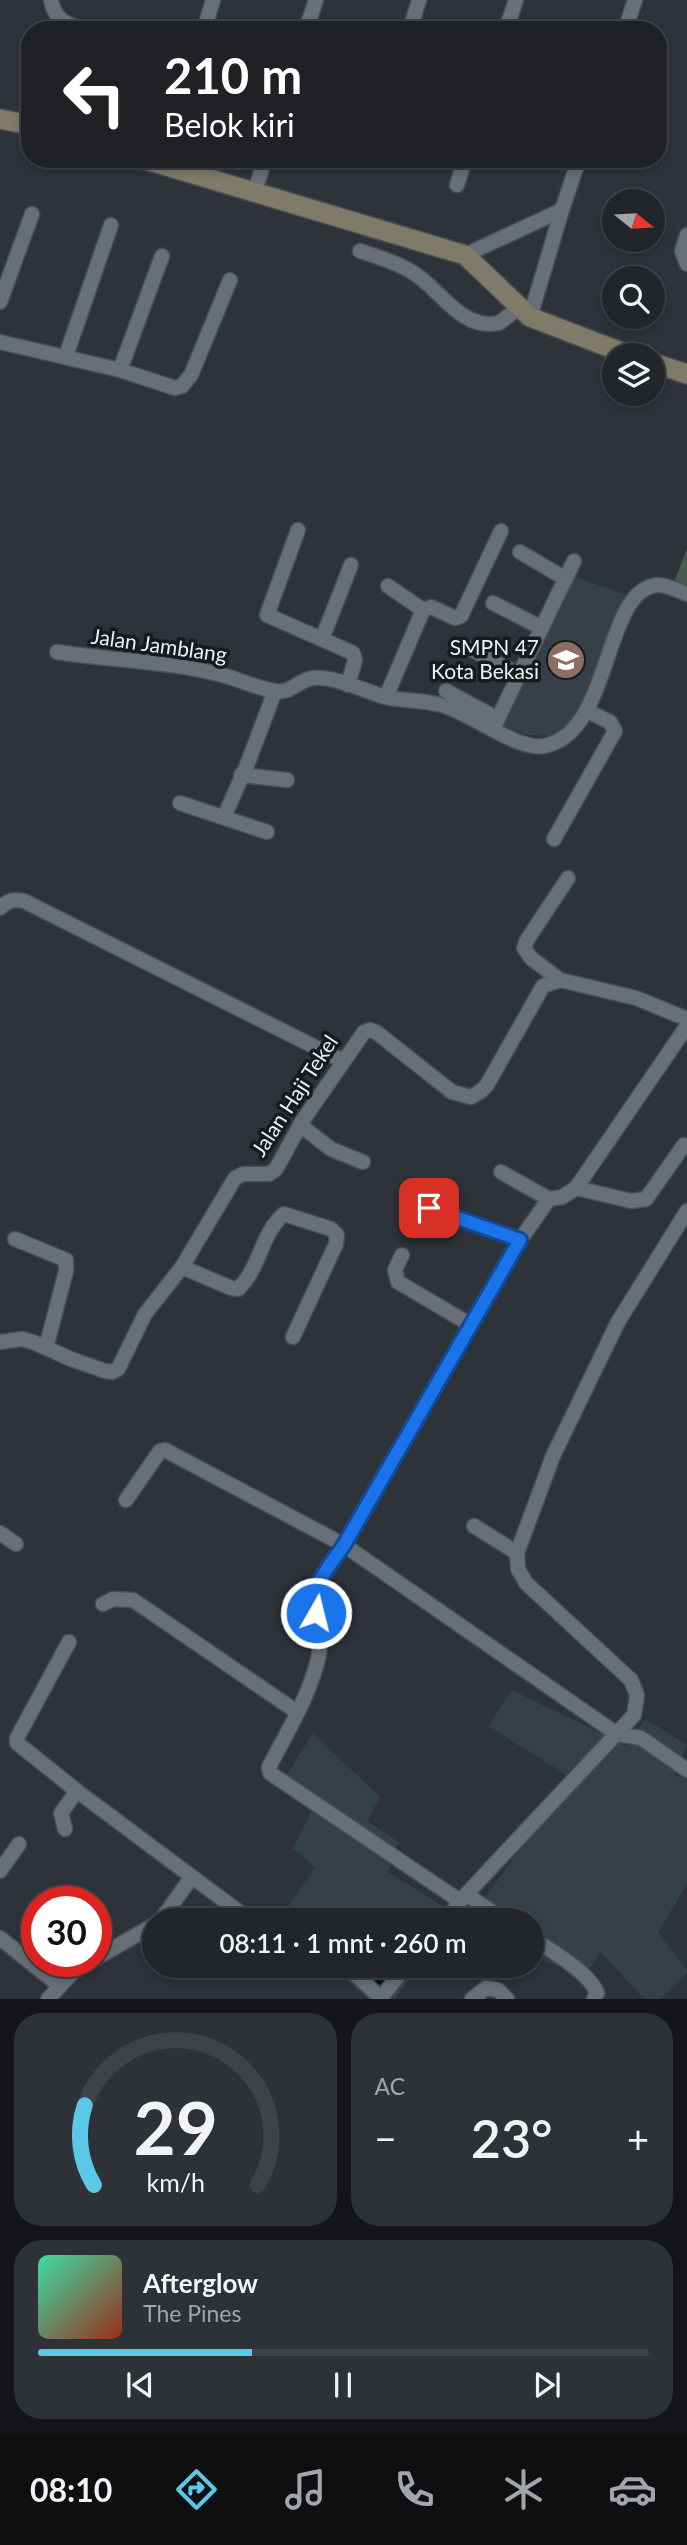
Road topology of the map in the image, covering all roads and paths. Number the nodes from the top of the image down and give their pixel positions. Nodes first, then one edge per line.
1 (51, 0) edge
2 (213, 0) edge
3 (316, 0) edge
4 (419, 0) edge
5 (516, 0) edge
6 (635, 0) edge
7 (62, 21) edge
8 (207, 21) edge
9 (309, 21) edge
10 (413, 21) edge
11 (509, 21) edge
12 (628, 21) edge
13 (0, 119) edge
14 (21, 123) edge
15 (172, 168) edge
16 (262, 168) edge
17 (462, 168) edge
18 (576, 168) edge
19 (457, 185) dead end
20 (254, 194) junction
21 (562, 210) junction
22 (32, 214) dead end
23 (111, 225) dead end
24 (687, 234) edge
25 (360, 251) dead end
26 (465, 255) junction
27 (162, 256) dead end
28 (687, 264) edge
29 (230, 280) dead end
30 (0, 302) edge
31 (525, 312) junction
32 (0, 342) edge
33 (602, 344) edge
34 (66, 356) junction
35 (665, 367) edge
36 (120, 370) junction
37 (687, 374) edge
38 (298, 530) dead end
39 (501, 531) dead end
40 (520, 552) dead end
41 (574, 562) dead end
42 (351, 565) dead end
43 (566, 579) junction
44 (388, 586) dead end
45 (687, 594) edge
46 (494, 603) dead end
47 (423, 610) junction
48 (542, 628) junction
49 (322, 639) junction
50 (471, 649) dead end
51 (57, 652) dead end
52 (519, 675) junction
53 (348, 685) junction
54 (275, 691) junction
55 (446, 691) dead end
56 (386, 697) junction
57 (587, 711) junction
58 (495, 724) junction
59 (242, 775) junction
60 (286, 780) dead end
61 (180, 803) dead end
62 (224, 817) junction
63 (267, 832) dead end
64 (554, 839) dead end
65 (568, 878) dead end
66 (0, 908) edge
67 (560, 980) junction
68 (687, 1019) edge
69 (687, 1026) edge
70 (342, 1061) junction
71 (300, 1125) junction
72 (684, 1145) dead end
73 (363, 1162) dead end
74 (500, 1172) dead end
75 (576, 1188) junction
76 (549, 1199) junction
77 (429, 1208) dead end
78 (687, 1211) edge
79 (15, 1238) dead end
80 (520, 1240) junction
81 (402, 1255) dead end
82 (182, 1267) junction
83 (471, 1325) junction
84 (293, 1336) dead end
85 (0, 1342) edge
86 (46, 1348) junction
87 (126, 1500) dead end
88 (474, 1525) dead end
89 (0, 1534) edge
90 (16, 1544) dead end
91 (344, 1545) junction
92 (517, 1553) junction
93 (103, 1604) dead end
94 (69, 1642) dead end
95 (297, 1712) junction
96 (617, 1734) junction
97 (687, 1770) edge
98 (77, 1791) junction
99 (65, 1829) dead end
100 (19, 1844) dead end
101 (0, 1871) edge
102 (191, 1878) junction
103 (464, 1898) junction
104 (169, 1908) edge
105 (233, 1908) edge
106 (456, 1908) edge
107 (482, 1908) edge
108 (142, 1932) edge
109 (0, 1938) edge
110 (544, 1946) edge
111 (112, 1949) edge
112 (68, 1977) edge
113 (359, 1978) edge
114 (397, 1978) edge
115 (60, 1986) junction
116 (381, 1998) edge
117 (48, 1999) edge
118 (472, 1999) edge
119 (507, 1999) edge
120 (594, 1999) edge

1 - 7 street
2 - 8 street
3 - 9 street
4 - 10 street
5 - 11 street
6 - 12 street
13 - 14 street
15 - 20 street
16 - 20 street
17 - 19 street
18 - 21 street
20 - 26 street
21 - 26 street
21 - 31 street
22 - 30 street
23 - 34 street
24 - 28 street
25 - 31 street
26 - 31 street
27 - 36 street
29 - 36 street
31 - 33 street
32 - 34 street
34 - 36 street
35 - 37 street
38 - 49 street
39 - 47 street
40 - 43 street
41 - 43 street
42 - 49 street
43 - 48 street
44 - 47 street
45 - 57 street
46 - 48 street
47 - 56 street
48 - 52 street
49 - 53 street
50 - 52 street
51 - 54 street, Jalan Jamblang
52 - 58 street
53 - 54 street
53 - 56 street
54 - 59 street
55 - 58 street
56 - 58 street
57 - 58 street
57 - 64 street
59 - 60 street
59 - 62 street
61 - 62 street
62 - 63 street
65 - 67 street
66 - 70 street
67 - 68 street
67 - 70 street, Jalan Haji Tekel
69 - 75 street
70 - 71 street, Jalan Haji Tekel
71 - 73 street
71 - 82 street, Jalan Haji Tekel
72 - 75 street
74 - 76 street
75 - 76 street
76 - 80 street
77 - 80 street
78 - 92 street
79 - 86 street
80 - 83 street
81 - 83 street
82 - 84 street
82 - 86 street, Jalan Haji Tekel
83 - 91 street
85 - 86 street, Jalan Haji Tekel
87 - 91 street
88 - 92 street
89 - 90 street
91 - 95 street
91 - 96 street
92 - 96 street
93 - 95 street
94 - 98 street
95 - 103 street
96 - 97 street
96 - 103 street
98 - 99 street
98 - 102 street
100 - 101 street
102 - 104 street
102 - 105 street
103 - 106 street
103 - 107 street
108 - 111 street
109 - 115 street
110 - 120 street
112 - 115 street
113 - 116 street
114 - 116 street
115 - 117 street
118 - 119 street

